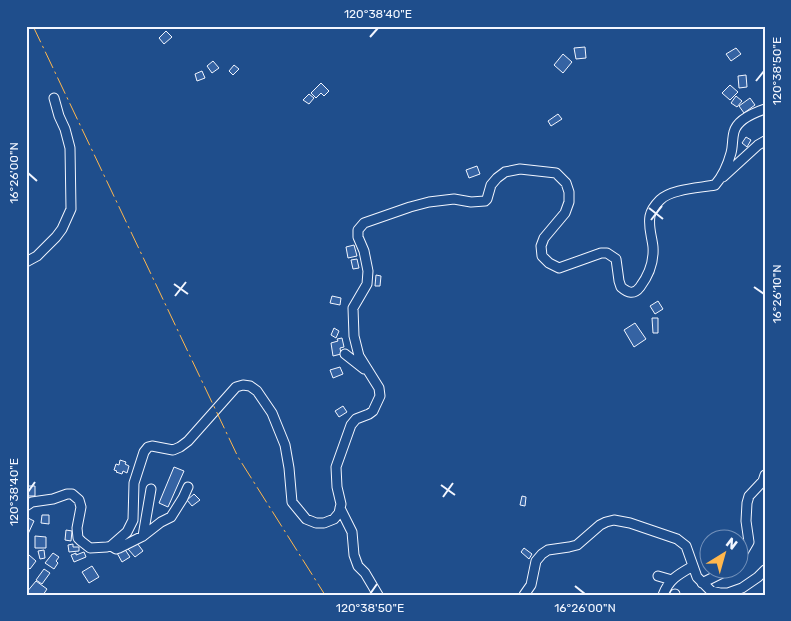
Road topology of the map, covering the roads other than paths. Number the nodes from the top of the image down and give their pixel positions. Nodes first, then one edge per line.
1 (54, 98) dead end
2 (765, 109) edge
3 (765, 141) edge
4 (720, 180) junction
5 (26, 262) edge
6 (345, 354) dead end
7 (370, 374) junction
8 (765, 475) edge
9 (188, 487) dead end
10 (151, 489) dead end
11 (26, 506) edge
12 (340, 508) junction
13 (747, 528) edge
14 (143, 536) junction
15 (111, 546) junction
16 (693, 566) junction
17 (765, 570) edge
18 (712, 578) edge
19 (657, 580) dead end
20 (702, 583) junction
21 (667, 587) edge
22 (378, 595) edge
23 (524, 595) edge

1 - 5 street
2 - 4 street
3 - 4 street
4 - 7 street
6 - 7 street
7 - 12 street
8 - 13 street
9 - 14 street
10 - 14 street
11 - 15 street
12 - 15 street
12 - 22 street
14 - 15 street
16 - 20 street
16 - 21 street
16 - 23 street
17 - 20 street
18 - 20 street
19 - 21 street

